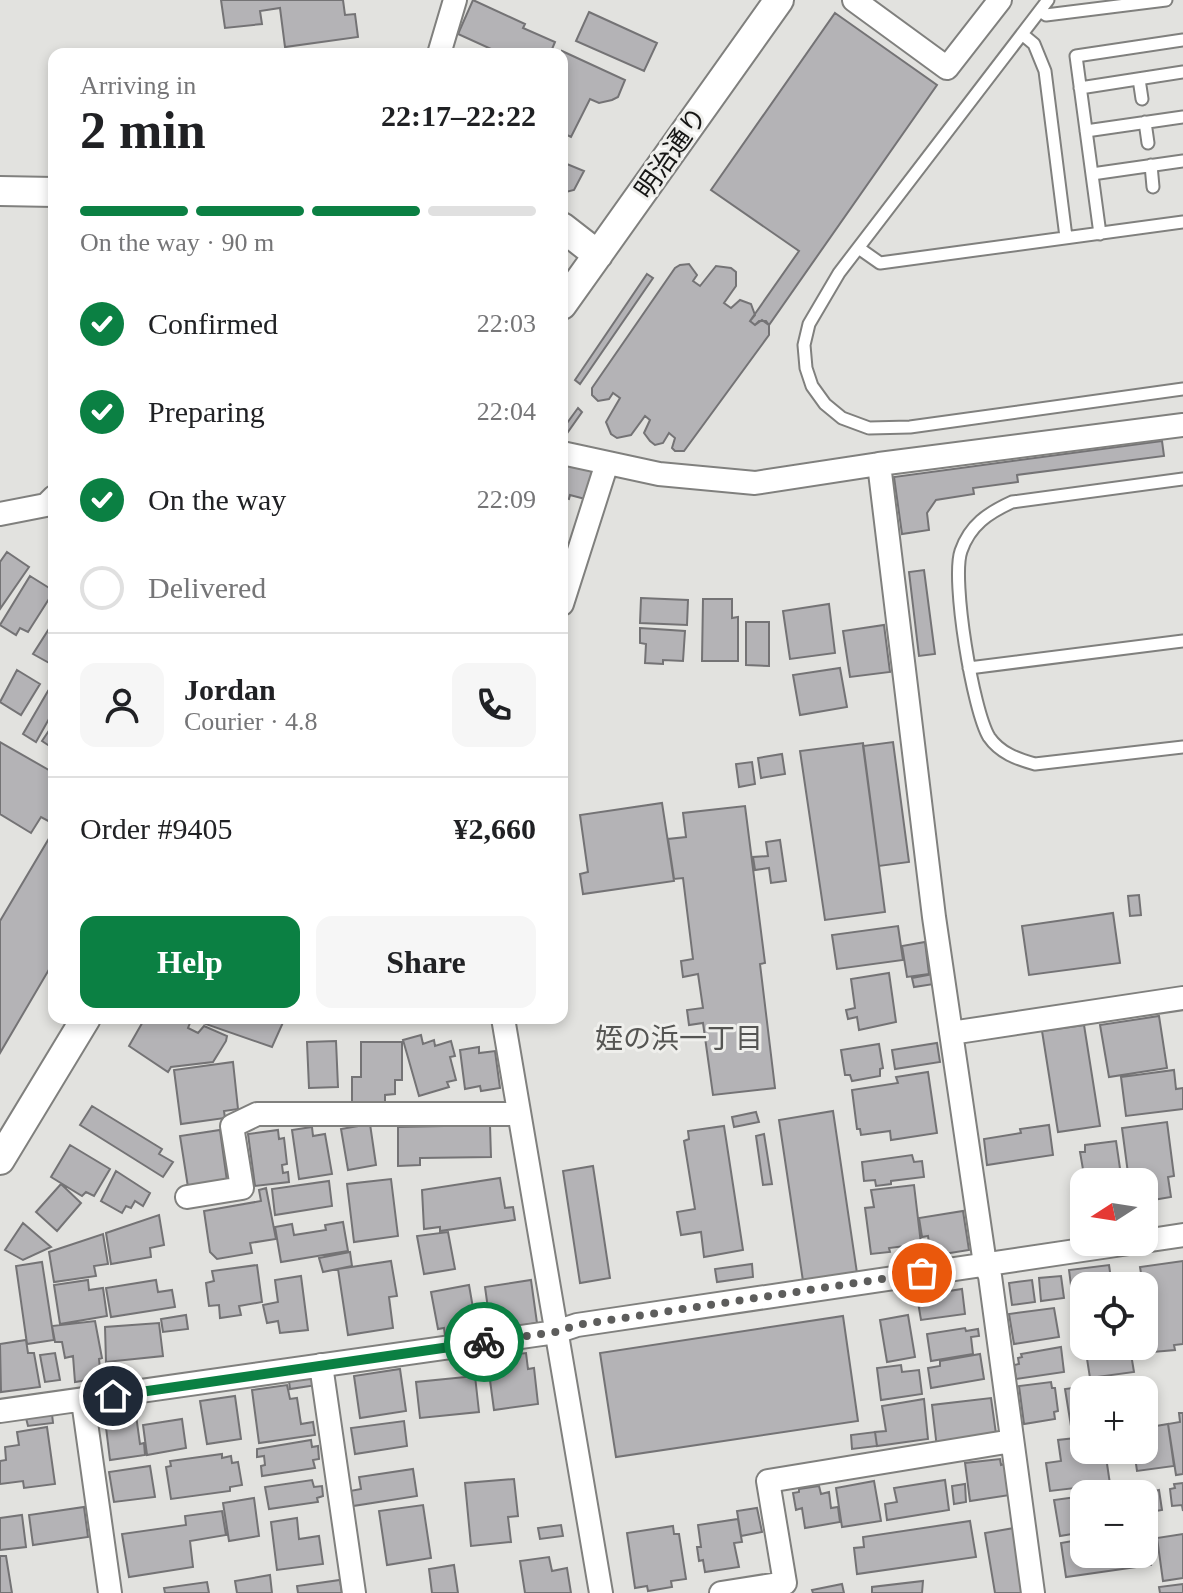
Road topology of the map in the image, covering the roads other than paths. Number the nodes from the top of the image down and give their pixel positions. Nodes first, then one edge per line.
1 (455, 0) edge
2 (779, 0) edge
3 (854, 0) edge
4 (1000, 0) edge
5 (1048, 0) edge
6 (1166, 0) edge
7 (1040, 11) junction
8 (1022, 34) junction
9 (1183, 40) edge
10 (441, 48) edge
11 (1183, 72) edge
12 (1139, 79) junction
13 (1080, 88) junction
14 (1142, 99) dead end
15 (1183, 117) edge
16 (1145, 122) junction
17 (1086, 131) junction
18 (1148, 143) dead end
19 (1183, 161) edge
20 (1151, 165) junction
21 (1092, 174) junction
22 (1153, 187) dead end
23 (0, 191) edge
24 (48, 192) edge
25 (1183, 222) edge
26 (568, 232) edge
27 (1100, 234) junction
28 (1066, 237) junction
29 (860, 249) junction
30 (598, 255) junction
31 (568, 297) edge
32 (1183, 389) edge
33 (1183, 425) edge
34 (568, 454) edge
35 (607, 463) junction
36 (879, 464) junction
37 (1183, 479) edge
38 (48, 503) edge
39 (0, 514) edge
40 (568, 585) edge
41 (1183, 641) edge
42 (969, 668) junction
43 (1183, 747) edge
44 (1183, 998) edge
45 (82, 1024) edge
46 (504, 1024) edge
47 (951, 1033) junction
48 (519, 1114) junction
49 (8, 1129) edge
50 (0, 1160) edge
51 (187, 1197) dead end
52 (1183, 1235) edge
53 (1158, 1239) edge
54 (1070, 1252) edge
55 (985, 1264) junction
56 (556, 1332) junction
57 (321, 1365) junction
58 (83, 1401) junction
59 (0, 1411) edge
60 (1012, 1441) junction
61 (110, 1593) edge
62 (354, 1593) edge
63 (601, 1593) edge
64 (721, 1593) edge
65 (1033, 1593) edge

1 - 10 street
2 - 30 street, 明治通り
3 - 4 street
5 - 7 lane
6 - 7 lane
7 - 8 lane
8 - 28 lane
8 - 29 lane
9 - 13 lane
11 - 12 lane
12 - 13 lane
12 - 14 lane
13 - 17 lane
15 - 16 lane
16 - 17 lane
16 - 18 lane
17 - 21 lane
19 - 20 lane
20 - 21 lane
20 - 22 lane
21 - 27 lane
23 - 24 street
25 - 27 lane
26 - 30 street
27 - 28 lane
28 - 29 lane
29 - 32 lane
30 - 31 street, 明治通り
33 - 36 street
34 - 35 street
35 - 36 street
35 - 40 street
36 - 47 street
37 - 42 lane
38 - 39 street
41 - 42 lane
42 - 43 lane
44 - 47 street
45 - 49 street
46 - 48 street
47 - 55 street
48 - 51 street
48 - 56 street
49 - 50 street
52 - 53 street
54 - 55 street
55 - 56 street
55 - 60 street
56 - 57 street
56 - 63 street
57 - 58 street
57 - 62 street
58 - 59 street
58 - 61 street
60 - 64 street
60 - 65 street

